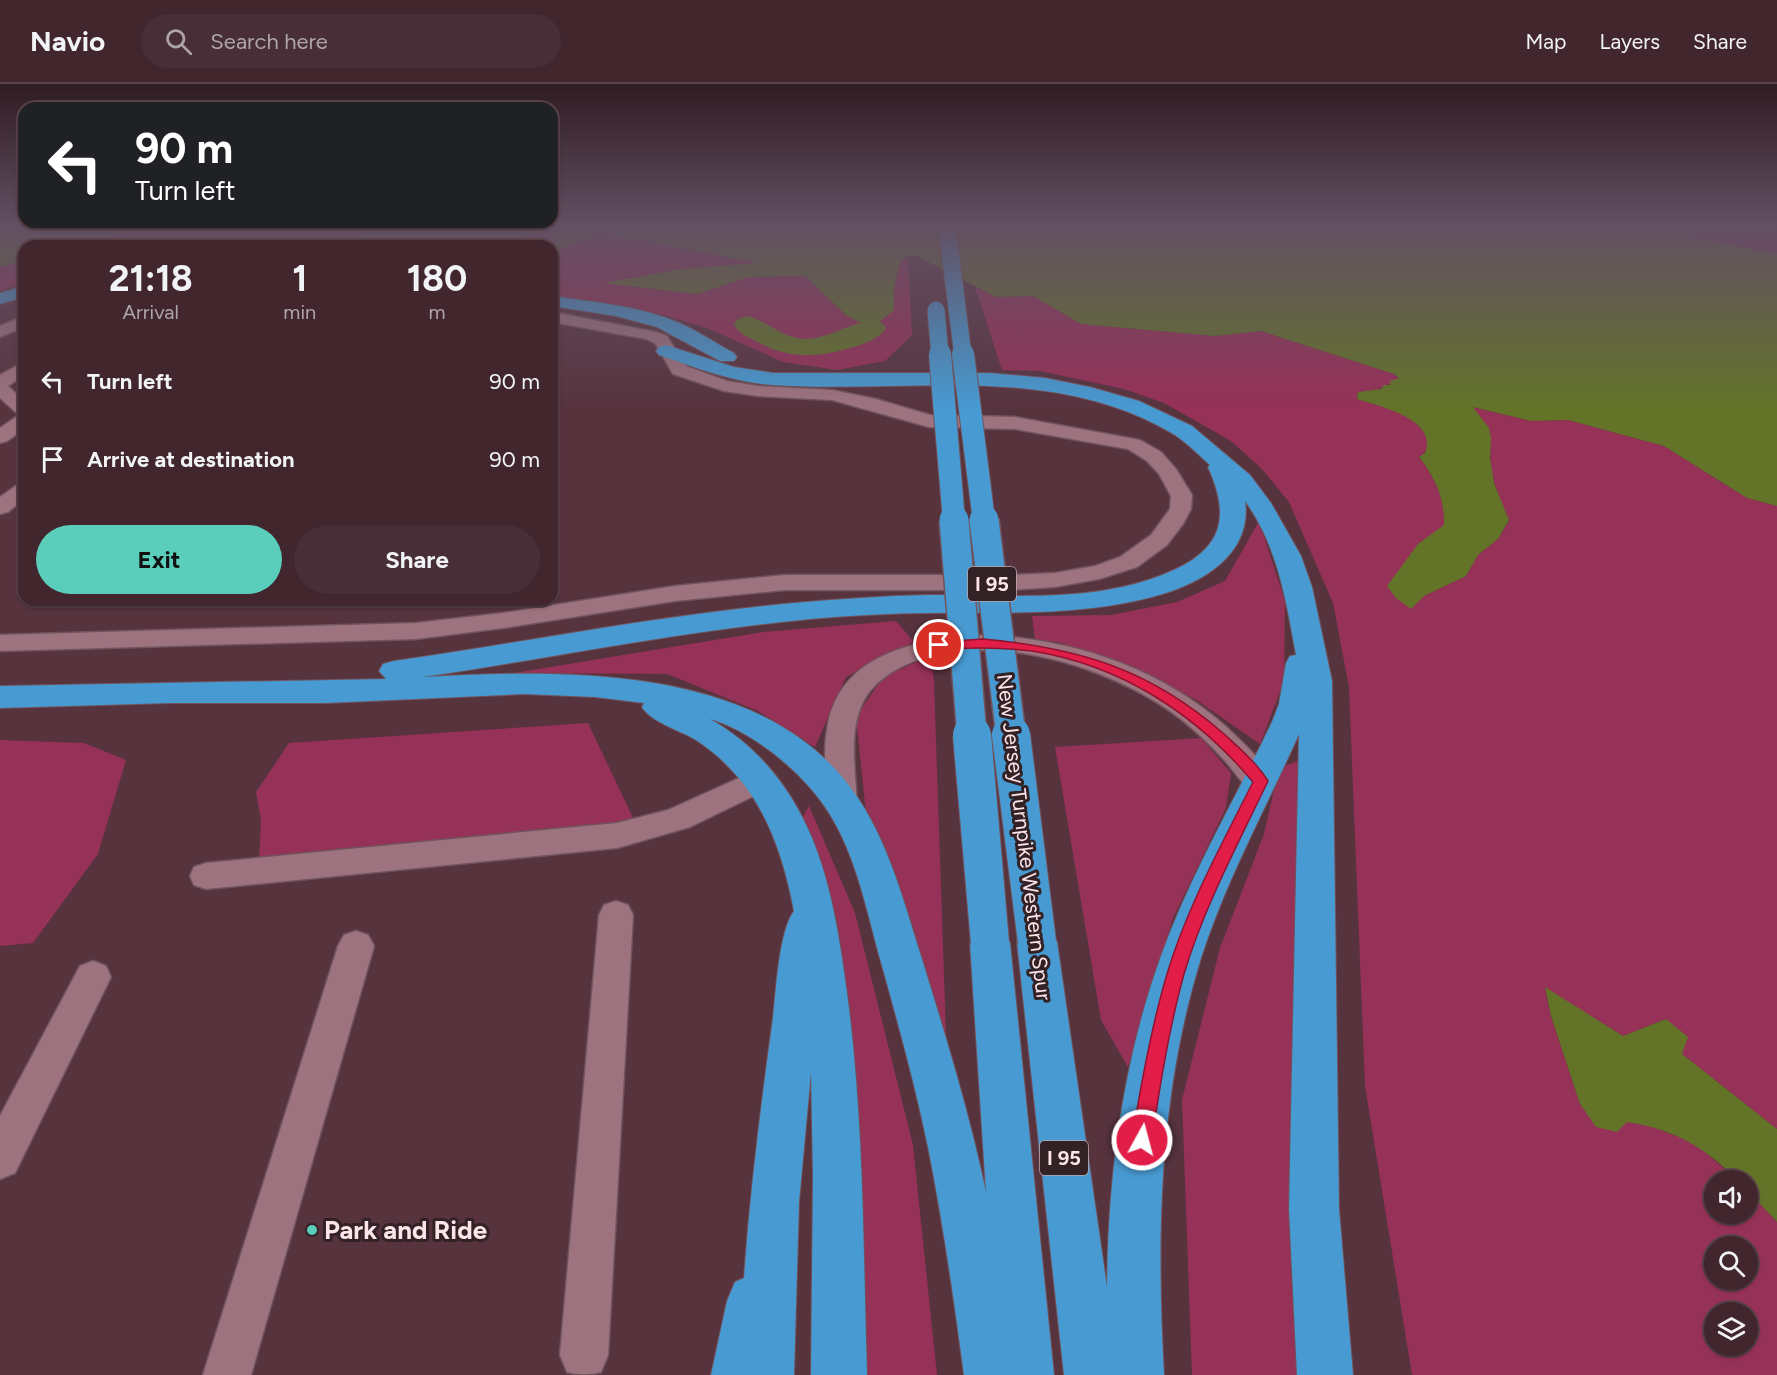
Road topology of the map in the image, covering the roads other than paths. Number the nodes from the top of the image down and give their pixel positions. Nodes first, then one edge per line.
1 (934, 287) edge
2 (955, 287) edge
3 (18, 293) edge
4 (0, 299) edge
5 (558, 302) edge
6 (18, 315) edge
7 (558, 318) edge
8 (0, 323) edge
9 (666, 351) junction
10 (18, 371) edge
11 (900, 378) junction
12 (1, 384) edge
13 (18, 386) edge
14 (18, 404) edge
15 (0, 414) edge
16 (0, 430) edge
17 (1215, 457) junction
18 (18, 494) edge
19 (0, 507) edge
20 (1304, 621) junction
21 (0, 643) edge
22 (603, 688) junction
23 (171, 692) junction
24 (0, 698) edge
25 (759, 780) junction
26 (1260, 781) junction
27 (842, 804) junction
28 (206, 876) dead end
29 (812, 901) junction
30 (616, 915) dead end
31 (356, 946) dead end
32 (93, 977) dead end
33 (0, 1158) edge
34 (774, 1202) junction
35 (584, 1355) dead end
36 (227, 1375) edge
37 (739, 1375) edge
38 (766, 1375) edge
39 (839, 1375) edge
40 (992, 1375) edge
41 (1026, 1375) edge
42 (1092, 1375) edge
43 (1136, 1375) edge
44 (1325, 1375) edge

1 - 41 highway, New Jersey Turnpike Western Spur / I 95, bridge
2 - 42 highway, New Jersey Turnpike Western Spur / I 95, bridge
3 - 4 highway
5 - 11 highway
6 - 8 lane
7 - 9 lane
9 - 11 highway
9 - 21 lane
10 - 12 lane
11 - 17 highway
12 - 13 lane
12 - 14 lane
15 - 16 lane
17 - 20 highway
17 - 23 highway
18 - 19 lane
20 - 26 highway
20 - 44 highway
22 - 23 highway
22 - 25 highway
22 - 27 highway
23 - 24 highway
25 - 28 lane
25 - 29 highway
26 - 27 lane
26 - 43 highway
27 - 40 highway
29 - 34 highway
29 - 39 highway
30 - 35 lane
31 - 36 lane
32 - 33 lane
34 - 37 highway
34 - 38 highway

